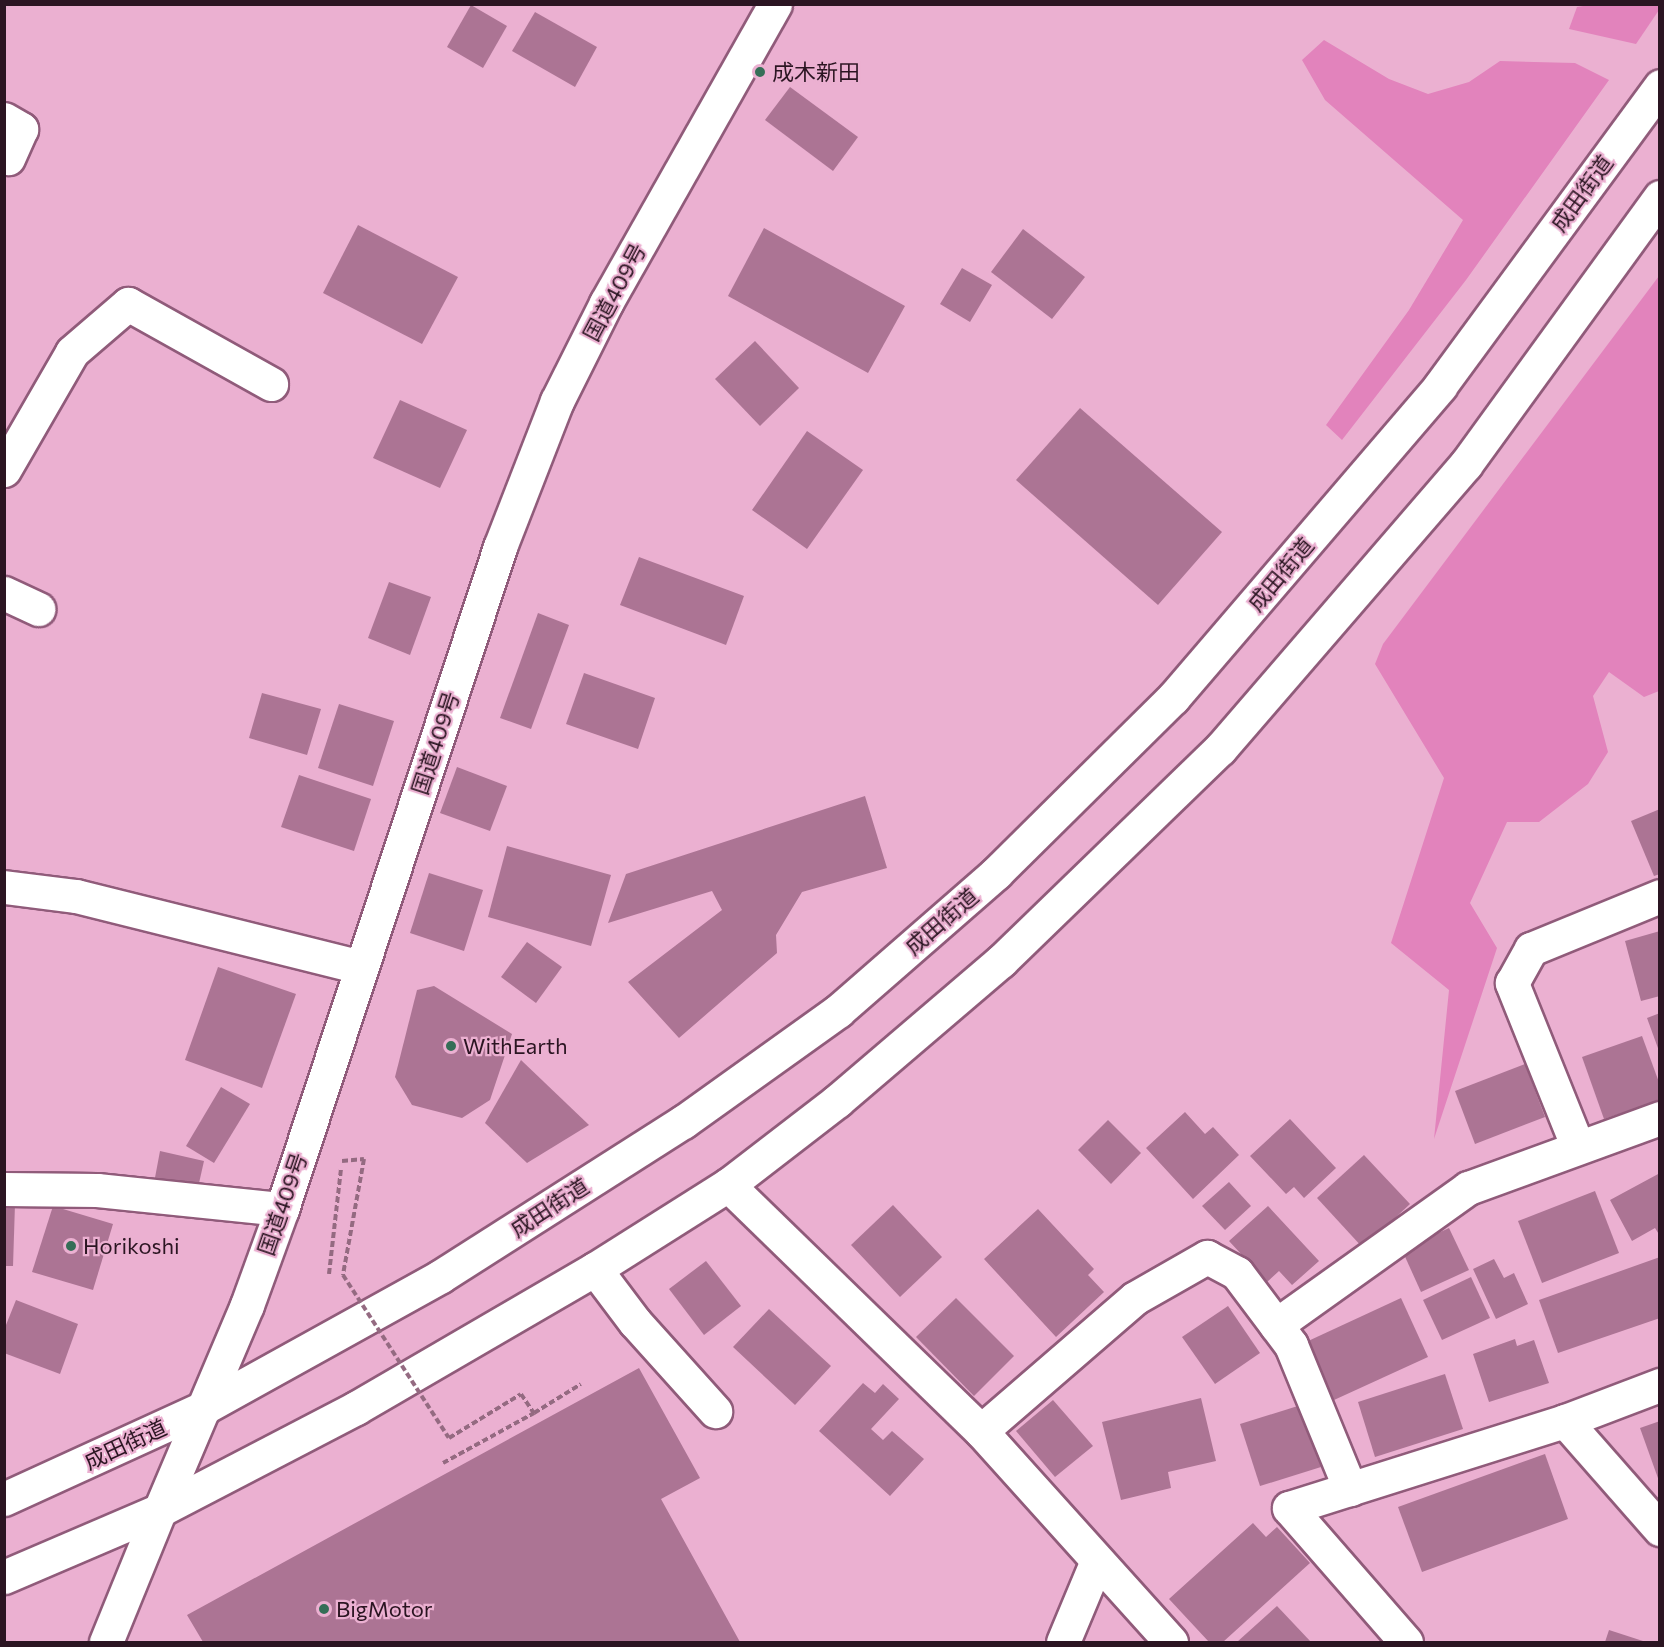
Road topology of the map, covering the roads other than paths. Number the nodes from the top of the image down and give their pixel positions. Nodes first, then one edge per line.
1 (775, 4) edge
2 (1659, 86) edge
3 (4, 119) edge
4 (8, 158) dead end
5 (1659, 196) edge
6 (271, 384) dead end
7 (4, 470) edge
8 (4, 593) edge
9 (39, 609) dead end
10 (4, 887) edge
11 (1659, 896) edge
12 (361, 967) junction
13 (1659, 1118) edge
14 (1577, 1145) junction
15 (728, 1185) junction
16 (4, 1189) edge
17 (282, 1209) junction
18 (595, 1269) junction
19 (1276, 1325) junction
20 (1659, 1386) edge
21 (205, 1407) junction
22 (715, 1411) dead end
23 (1565, 1421) junction
24 (981, 1431) junction
25 (1350, 1489) junction
26 (4, 1499) edge
27 (160, 1510) junction
28 (1659, 1529) edge
29 (1096, 1563) junction
30 (4, 1577) edge
31 (106, 1642) edge
32 (1063, 1642) edge
33 (1171, 1642) edge
34 (1406, 1642) edge

1 - 12 main road, 国道409号
2 - 21 main road, 成田街道
3 - 4 main road
5 - 15 main road
6 - 7 main road
8 - 9 main road
10 - 12 main road
11 - 14 main road
12 - 17 main road, 国道409号
13 - 14 main road
14 - 19 main road
15 - 18 main road
15 - 24 main road
16 - 17 main road
17 - 21 main road, 国道409号
18 - 22 main road
18 - 27 main road
19 - 24 main road
19 - 25 main road
20 - 23 main road
21 - 26 main road, 成田街道
21 - 27 main road, 国道409号
23 - 25 main road
23 - 28 main road
24 - 29 main road
25 - 34 main road
27 - 30 main road
27 - 31 main road, 国道409号
29 - 32 main road
29 - 33 main road

